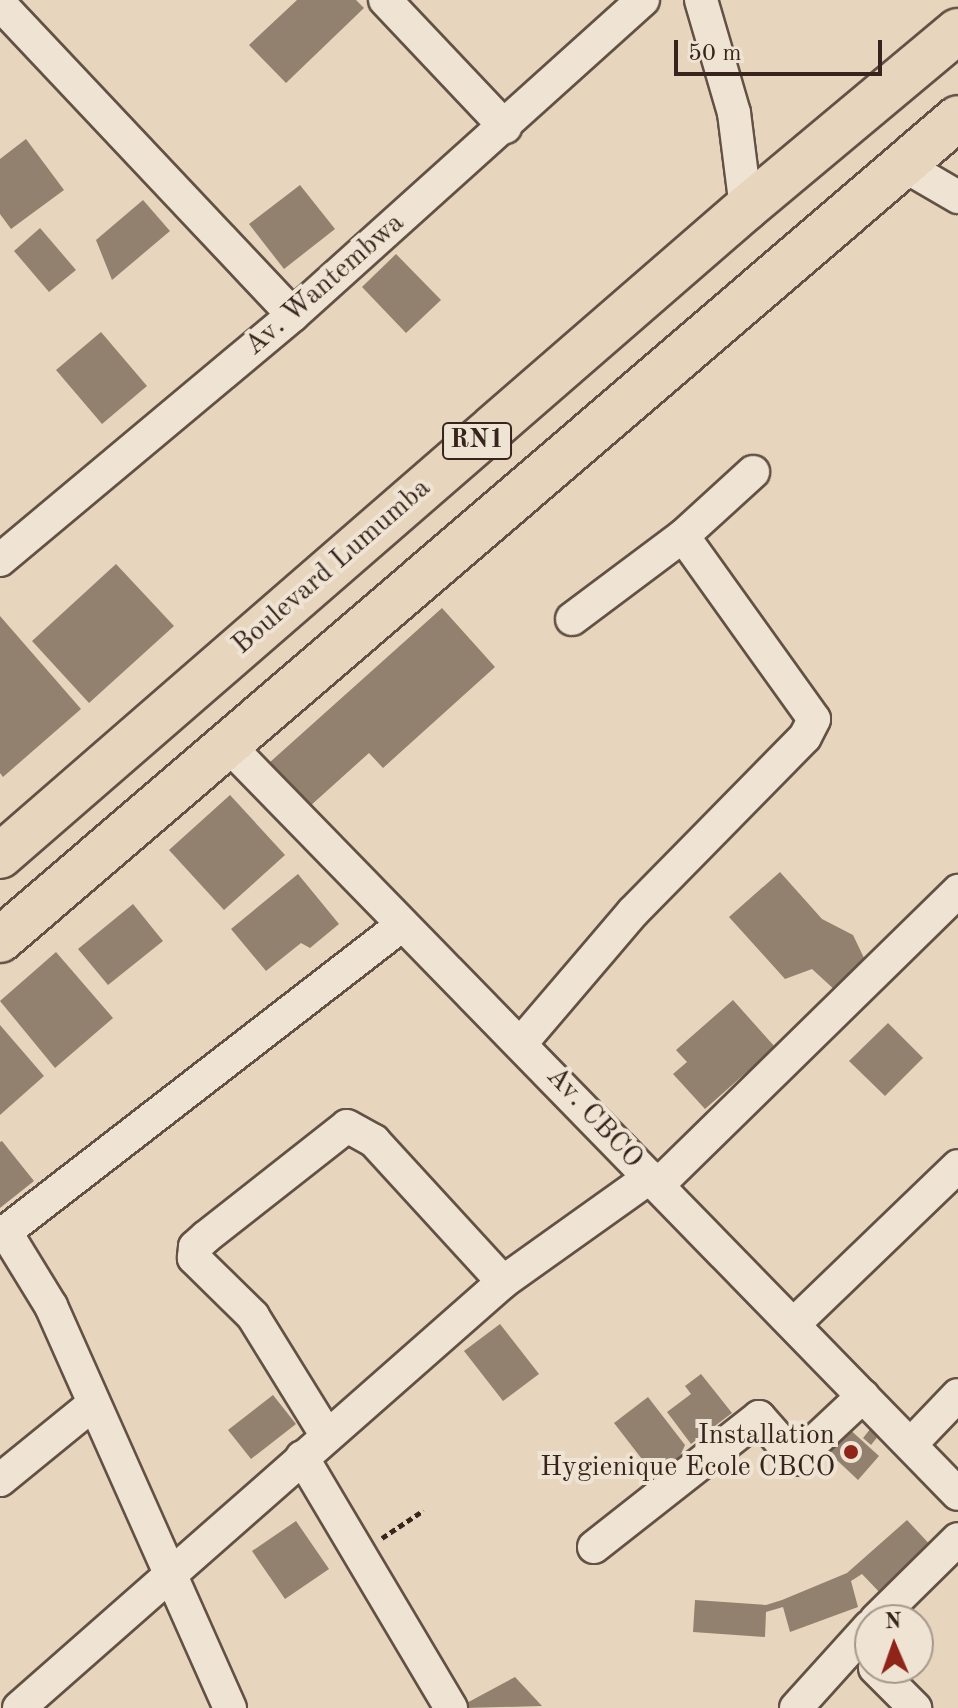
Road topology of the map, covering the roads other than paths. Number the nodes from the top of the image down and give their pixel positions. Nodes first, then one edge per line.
1 (385, 0) edge
2 (643, 0) edge
3 (701, 0) edge
4 (0, 4) edge
5 (958, 31) edge
6 (958, 118) edge
7 (505, 127) junction
8 (903, 165) junction
9 (958, 197) edge
10 (746, 208) junction
11 (293, 315) junction
12 (753, 472) dead end
13 (683, 536) junction
14 (0, 560) edge
15 (572, 619) dead end
16 (227, 744) junction
17 (0, 856) edge
18 (958, 891) edge
19 (402, 925) junction
20 (0, 940) edge
21 (522, 1042) junction
22 (958, 1166) edge
23 (654, 1180) junction
24 (2, 1234) edge
25 (503, 1282) junction
26 (795, 1323) junction
27 (958, 1395) edge
28 (863, 1396) junction
29 (92, 1405) junction
30 (327, 1436) junction
31 (912, 1443) junction
32 (302, 1457) junction
33 (0, 1480) edge
34 (958, 1494) edge
35 (958, 1539) edge
36 (594, 1547) dead end
37 (167, 1574) junction
38 (892, 1604) edge
39 (854, 1653) edge
40 (891, 1684) edge
41 (19, 1708) edge
42 (230, 1708) edge
43 (451, 1708) edge
44 (796, 1708) edge
45 (915, 1708) edge

1 - 7 street
2 - 7 street, Av. Wantembwa
3 - 10 street
4 - 11 street
5 - 10 highway, Boulevard Lumumba / RN1
6 - 8 highway, RN1
7 - 11 street, Av. Wantembwa
8 - 9 street
8 - 16 highway, RN1
10 - 17 highway, Boulevard Lumumba / RN1
11 - 14 street, Av. Wantembwa
12 - 13 street
13 - 15 street
13 - 21 street
16 - 19 street, Av. CBCO
16 - 20 highway, RN1
18 - 23 street
19 - 21 street, Av. CBCO
19 - 24 street
21 - 23 street, Av. CBCO
22 - 26 street
23 - 25 street
23 - 26 street, Av. CBCO
24 - 29 street
25 - 30 street
25 - 30 street
26 - 28 street, Av. CBCO
27 - 31 street
28 - 31 street, Av. CBCO
28 - 36 street
29 - 33 street
29 - 37 street
30 - 32 street
31 - 34 street, Av. CBCO
32 - 37 street
32 - 43 street
35 - 38 street
37 - 41 street
37 - 42 street
39 - 44 street
40 - 45 street

